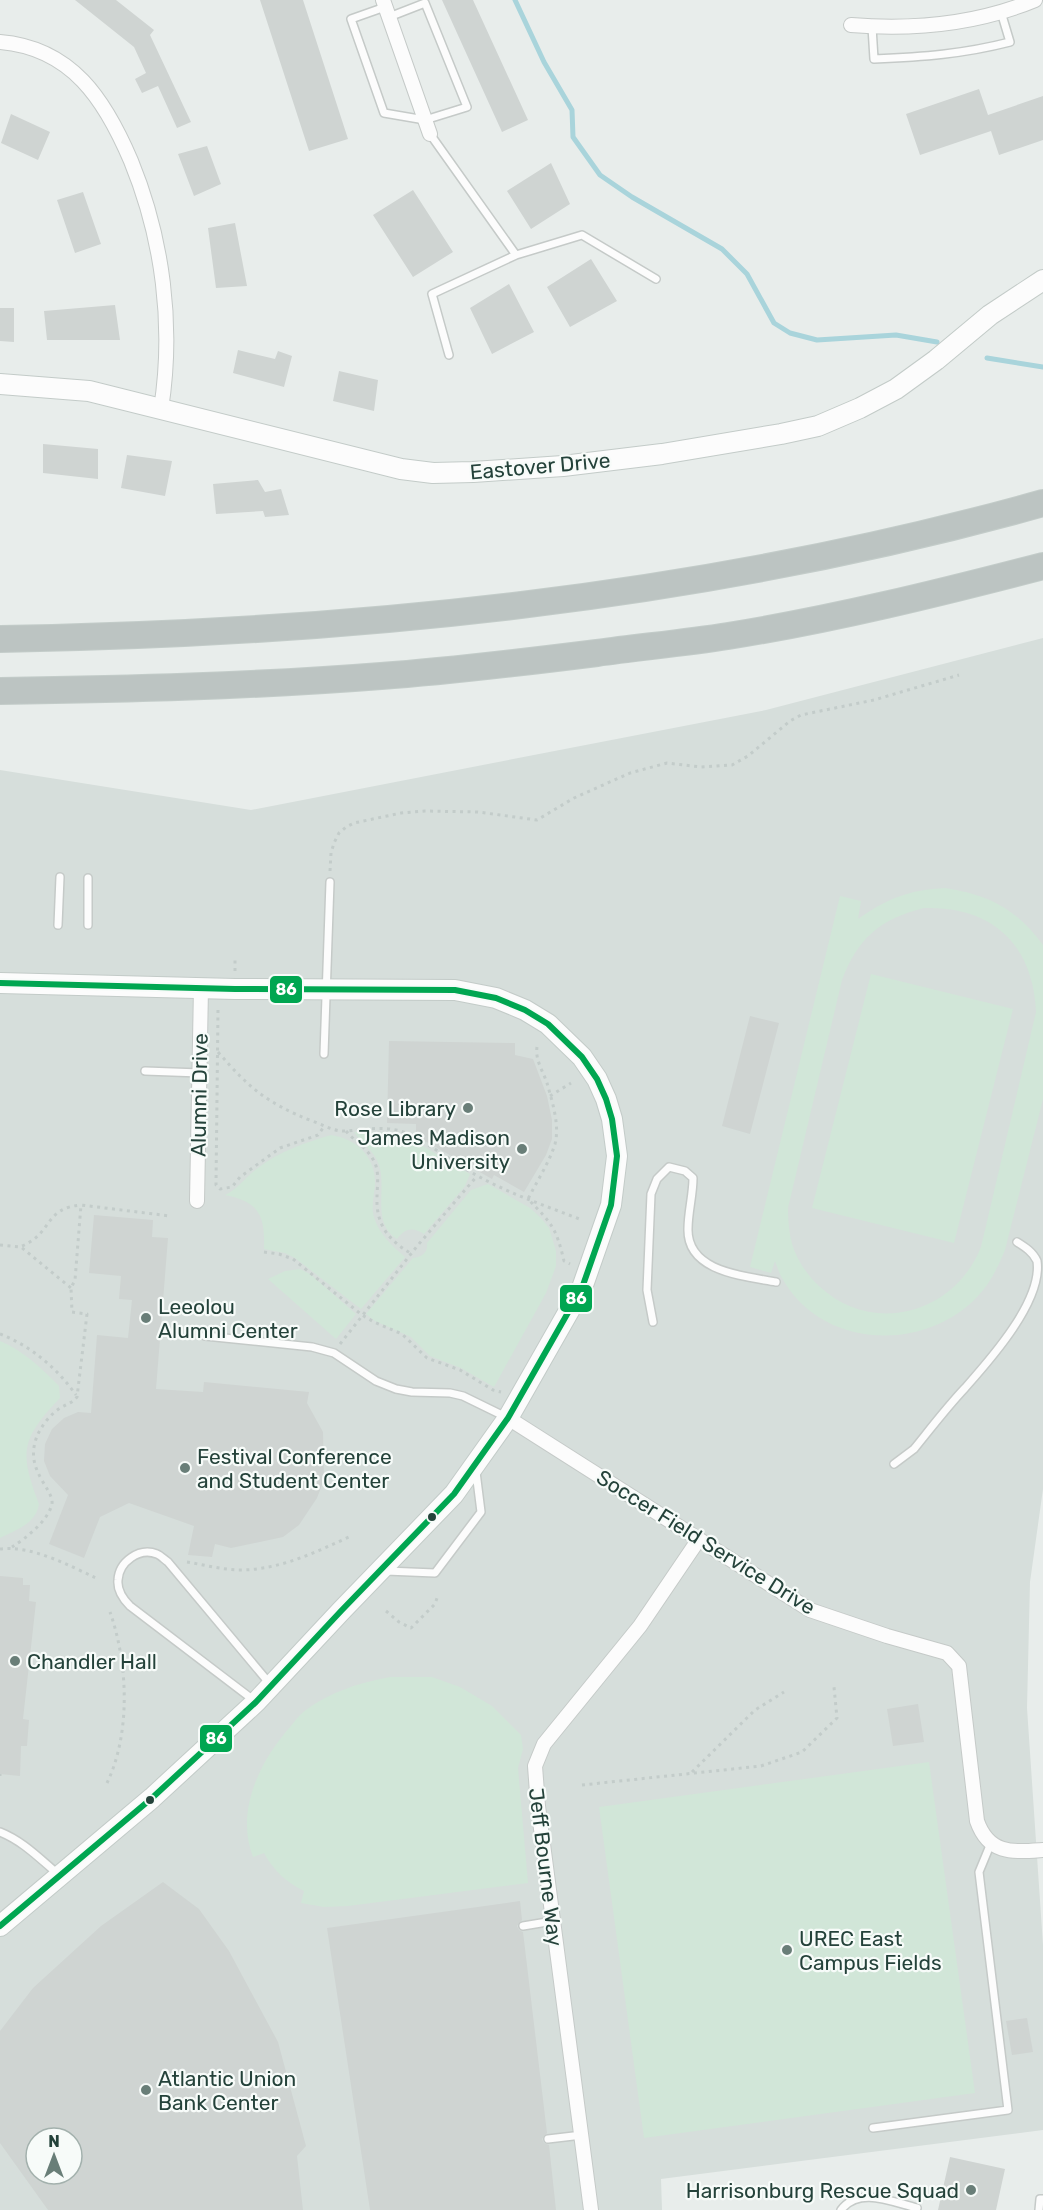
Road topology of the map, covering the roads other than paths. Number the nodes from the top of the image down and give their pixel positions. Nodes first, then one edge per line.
1 (1035, 0) edge
2 (386, 8) edge
3 (1001, 12) junction
4 (851, 25) dead end
5 (872, 27) junction
6 (0, 42) edge
7 (425, 120) junction
8 (429, 135) joint
9 (516, 255) junction
10 (656, 279) dead end
11 (1043, 280) edge
12 (449, 355) dead end
13 (0, 384) edge
14 (161, 409) junction
15 (1043, 503) edge
16 (1043, 566) edge
17 (0, 639) edge
18 (0, 691) edge
19 (60, 877) dead end
20 (88, 878) dead end
21 (330, 882) road end
22 (58, 925) dead end
23 (88, 925) dead end
24 (0, 983) edge
25 (201, 988) junction
26 (327, 990) junction
27 (324, 1054) dead end
28 (145, 1071) dead end
29 (200, 1073) junction
30 (197, 1201) dead end
31 (1017, 1242) dead end
32 (776, 1282) dead end
33 (653, 1322) dead end
34 (205, 1336) dead end
35 (508, 1418) junction
36 (894, 1464) dead end
37 (475, 1466) junction
38 (699, 1539) junction
39 (380, 1571) junction
40 (272, 1686) junction
41 (256, 1702) junction
42 (0, 1832) edge
43 (991, 1843) junction
44 (1043, 1850) edge
45 (60, 1875) junction
46 (553, 1921) junction
47 (0, 1926) edge
48 (523, 1926) dead end
49 (873, 2128) dead end
50 (582, 2135) junction
51 (548, 2139) dead end
52 (1043, 2199) edge
53 (917, 2208) dead end
54 (591, 2210) edge
55 (841, 2210) edge
56 (1039, 2210) edge

1 - 3 street
2 - 7 street
2 - 7 lane
2 - 7 lane
3 - 5 street
3 - 5 lane
4 - 5 street
6 - 14 street
7 - 8 street
8 - 9 lane
9 - 10 lane
9 - 12 lane
11 - 14 street, Eastover Drive
13 - 14 street, Eastover Drive
15 - 17 highway
16 - 18 highway
19 - 22 lane
20 - 23 lane
21 - 26 lane
24 - 25 street
25 - 26 street
25 - 29 street, Alumni Drive
26 - 27 lane
26 - 35 street
28 - 29 lane
29 - 30 street, Alumni Drive
31 - 36 lane
32 - 33 lane
34 - 35 lane
35 - 37 street
35 - 38 street, Soccer Field Service Drive
37 - 39 street
37 - 39 lane
38 - 43 street, Soccer Field Service Drive
38 - 46 street, Jeff Bourne Way
39 - 40 street
40 - 41 street
40 - 41 lane
41 - 45 street
42 - 45 lane
43 - 44 street
43 - 49 lane
45 - 47 street
46 - 48 lane
46 - 50 street, Jeff Bourne Way
50 - 51 lane
50 - 54 street, Jeff Bourne Way
52 - 56 lane
53 - 55 lane

